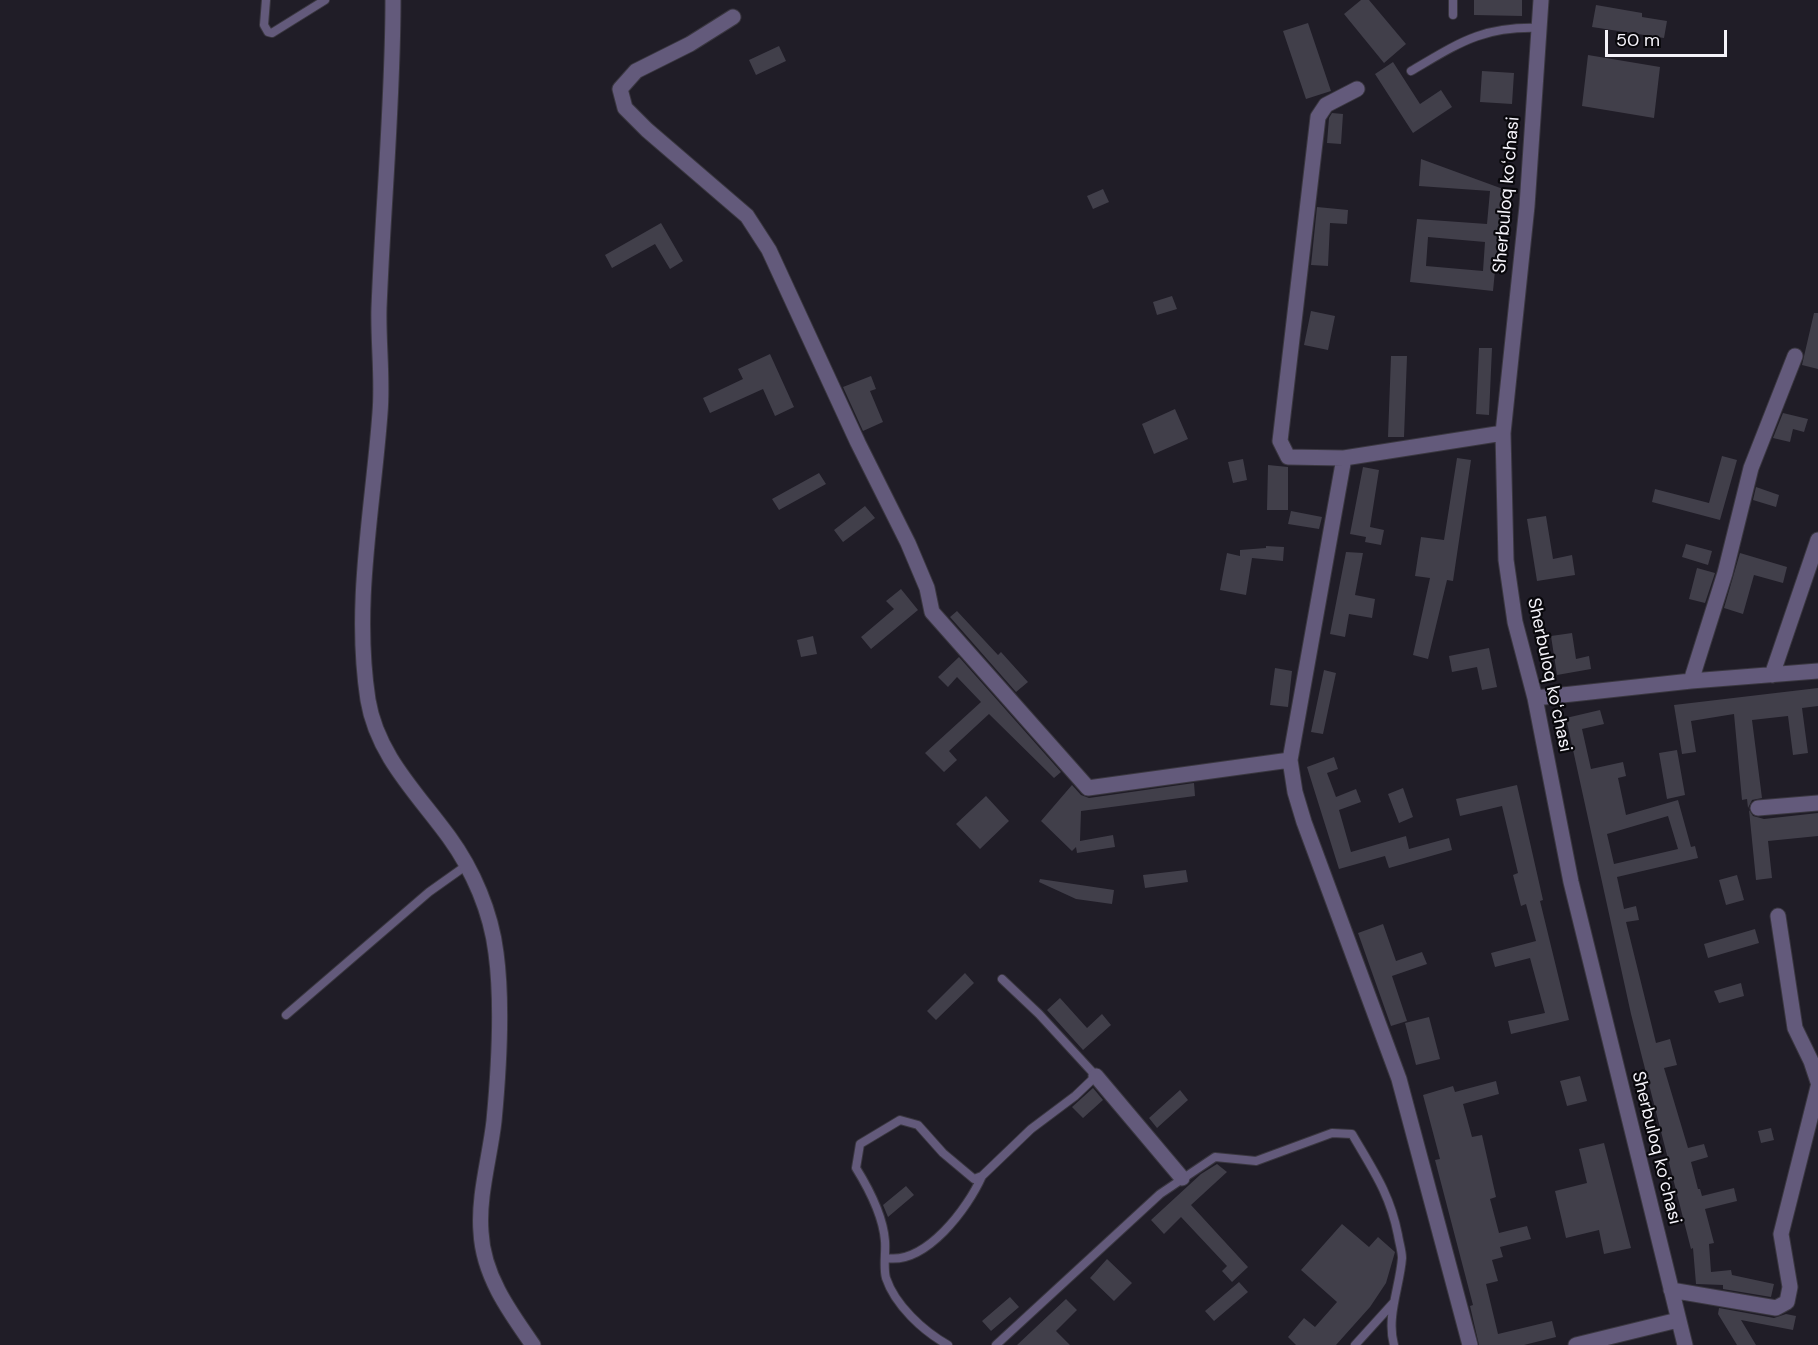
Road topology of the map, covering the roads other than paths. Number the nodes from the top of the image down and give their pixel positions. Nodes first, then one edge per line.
1 (266, 0) edge
2 (325, 0) edge
3 (393, 0) edge
4 (1453, 0) edge
5 (1542, 0) edge
6 (1453, 15) dead end
7 (733, 17) dead end
8 (1540, 28) junction
9 (1411, 71) dead end
10 (1358, 89) dead end
11 (1795, 356) dead end
12 (1503, 433) junction
13 (1344, 458) junction
14 (1818, 540) edge
15 (1818, 671) edge
16 (1772, 675) junction
17 (1691, 681) junction
18 (1535, 698) junction
19 (1290, 760) junction
20 (1818, 803) edge
21 (1758, 808) dead end
22 (467, 865) junction
23 (1778, 916) dead end
24 (1002, 979) dead end
25 (286, 1015) dead end
26 (1096, 1076) junction
27 (1818, 1082) edge
28 (1818, 1088) edge
29 (1815, 1116) edge
30 (982, 1176) junction
31 (1182, 1178) junction
32 (886, 1258) junction
33 (1671, 1290) junction
34 (1394, 1302) junction
35 (1678, 1320) junction
36 (533, 1345) edge
37 (948, 1345) edge
38 (996, 1345) edge
39 (1355, 1345) edge
40 (1394, 1345) edge
41 (1470, 1345) edge
42 (1576, 1345) edge
43 (1685, 1345) edge

1 - 2 lane
3 - 22 street
4 - 6 lane
5 - 8 street, Sherbuloq koʻchasi
7 - 19 street
8 - 9 lane
8 - 12 street, Sherbuloq koʻchasi
10 - 13 street
11 - 17 street
12 - 13 street
12 - 18 street, Sherbuloq koʻchasi
13 - 19 street
14 - 16 street
15 - 16 street
16 - 17 street
17 - 18 street
18 - 33 street, Sherbuloq koʻchasi
19 - 41 street
20 - 21 street
22 - 25 lane
22 - 36 street
23 - 27 street
24 - 26 lane
26 - 30 lane
26 - 31 street
28 - 29 street
29 - 33 street
30 - 32 lane
30 - 32 lane
31 - 34 lane
31 - 38 lane
32 - 37 lane
33 - 35 street, Sherbuloq koʻchasi
34 - 39 lane
34 - 40 lane
35 - 42 street
35 - 43 street, Sherbuloq koʻchasi

